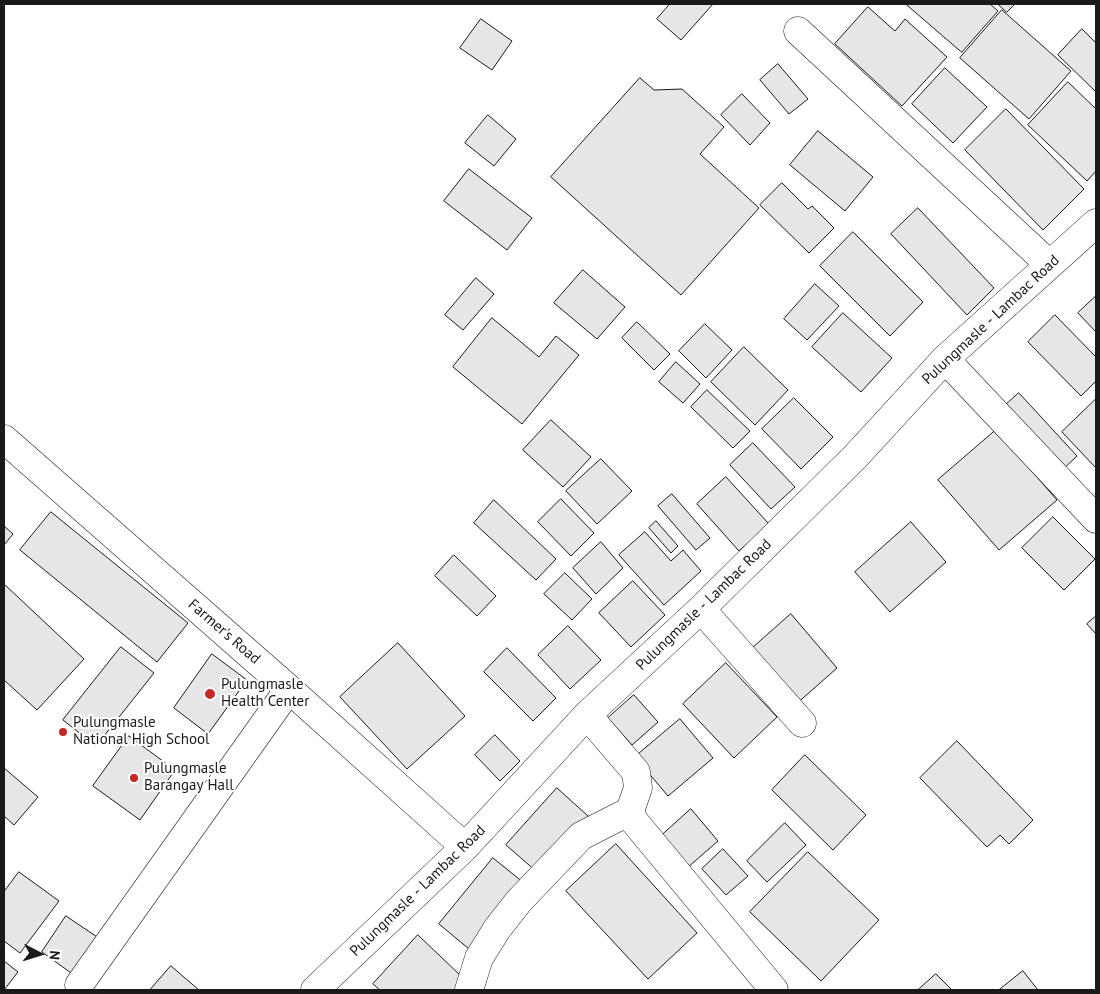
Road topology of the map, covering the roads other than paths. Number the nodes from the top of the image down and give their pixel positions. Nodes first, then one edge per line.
1 (798, 31) dead end
2 (1096, 223) edge
3 (1049, 264) junction
4 (945, 358) junction
5 (4, 439) edge
6 (1096, 518) edge
7 (701, 609) junction
8 (289, 689) junction
9 (588, 715) junction
10 (802, 723) dead end
11 (630, 811) junction
12 (465, 847) junction
13 (79, 985) dead end
14 (315, 990) edge
15 (468, 990) edge
16 (774, 990) edge

1 - 3 street
2 - 3 street, Pulungmasle - Lambac Road
3 - 4 street, Pulungmasle - Lambac Road
4 - 6 street
4 - 7 street, Pulungmasle - Lambac Road
5 - 8 street, Farmer's Road
7 - 9 street, Pulungmasle - Lambac Road
7 - 10 street
8 - 12 street, Farmer's Road
8 - 13 street
9 - 11 street
9 - 12 street, Pulungmasle - Lambac Road
11 - 15 street
11 - 16 street
12 - 14 street, Pulungmasle - Lambac Road

